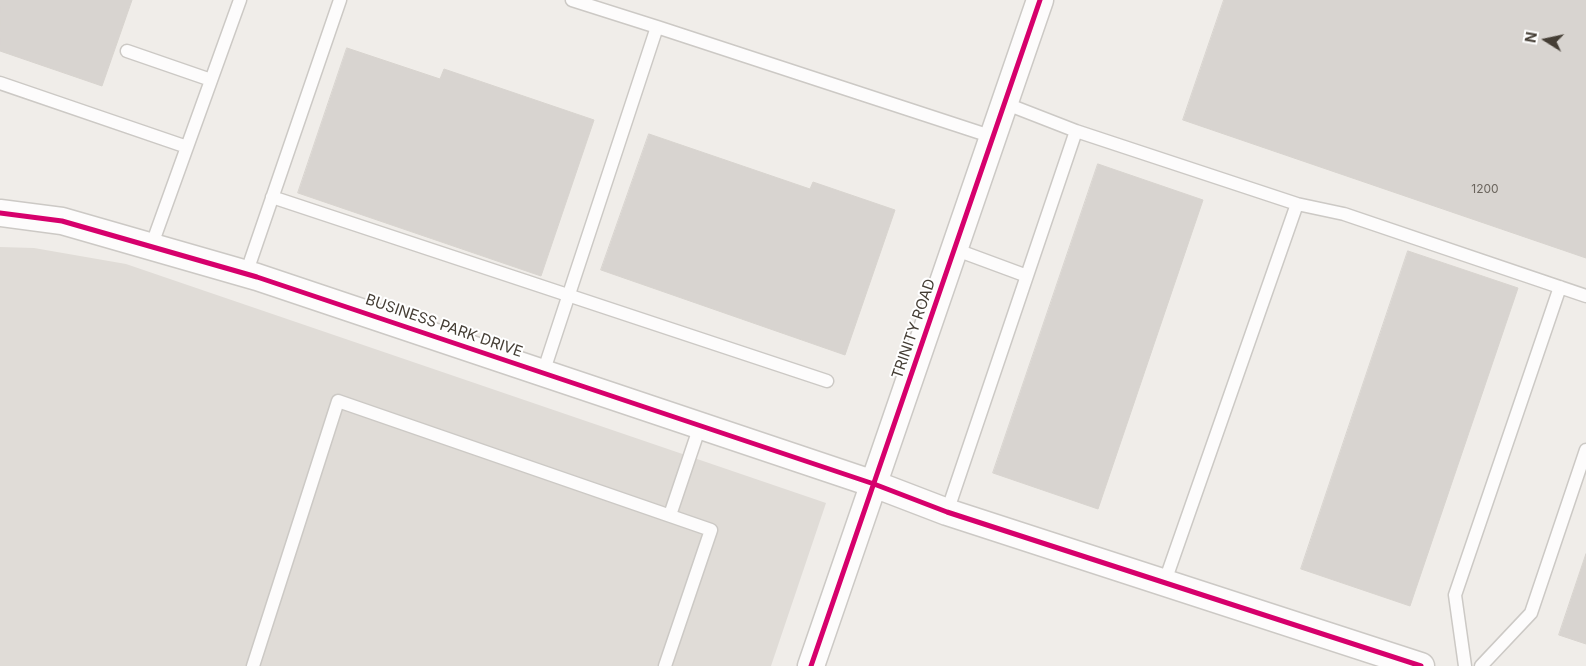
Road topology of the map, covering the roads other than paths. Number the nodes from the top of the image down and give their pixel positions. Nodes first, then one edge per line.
1 (240, 0) edge
2 (340, 0) edge
3 (572, 0) edge
4 (1040, 0) edge
5 (658, 27) junction
6 (127, 51) dead end
7 (211, 80) junction
8 (0, 83) edge
9 (1004, 103) junction
10 (1076, 131) junction
11 (993, 137) junction
12 (187, 147) junction
13 (272, 197) junction
14 (1297, 204) junction
15 (0, 213) edge
16 (151, 247) junction
17 (954, 249) junction
18 (246, 274) junction
19 (1027, 276) junction
20 (1560, 287) junction
21 (569, 295) junction
22 (1586, 296) edge
23 (543, 372) junction
24 (827, 381) dead end
25 (700, 426) junction
26 (1586, 450) edge
27 (874, 484) junction
28 (948, 512) junction
29 (670, 515) junction
30 (1164, 584) junction
31 (253, 666) edge
32 (665, 666) edge
33 (811, 666) edge
34 (1421, 666) edge
35 (1465, 666) edge
36 (1481, 666) edge

1 - 7 lane
2 - 13 lane
3 - 5 lane
4 - 9 street, TRINITY ROAD
5 - 11 lane
5 - 21 lane
6 - 7 lane
7 - 12 lane
8 - 12 lane
9 - 10 lane
9 - 11 street, TRINITY ROAD
10 - 14 lane
10 - 19 lane
11 - 17 street, TRINITY ROAD
12 - 16 lane
13 - 18 lane
13 - 21 lane
14 - 20 lane
14 - 30 lane
15 - 16 street, BUSINESS PARK DRIVE
16 - 18 street, BUSINESS PARK DRIVE
17 - 19 lane
17 - 27 street, TRINITY ROAD
18 - 23 street, BUSINESS PARK DRIVE
19 - 28 lane
20 - 22 lane
20 - 35 lane
21 - 23 lane
21 - 24 lane
23 - 25 street, BUSINESS PARK DRIVE
25 - 27 street, BUSINESS PARK DRIVE
25 - 29 lane
26 - 36 lane
27 - 28 street, BUSINESS PARK DRIVE
27 - 33 street, TRINITY ROAD
28 - 30 street, BUSINESS PARK DRIVE
29 - 31 lane
29 - 32 lane
30 - 34 street, BUSINESS PARK DRIVE

